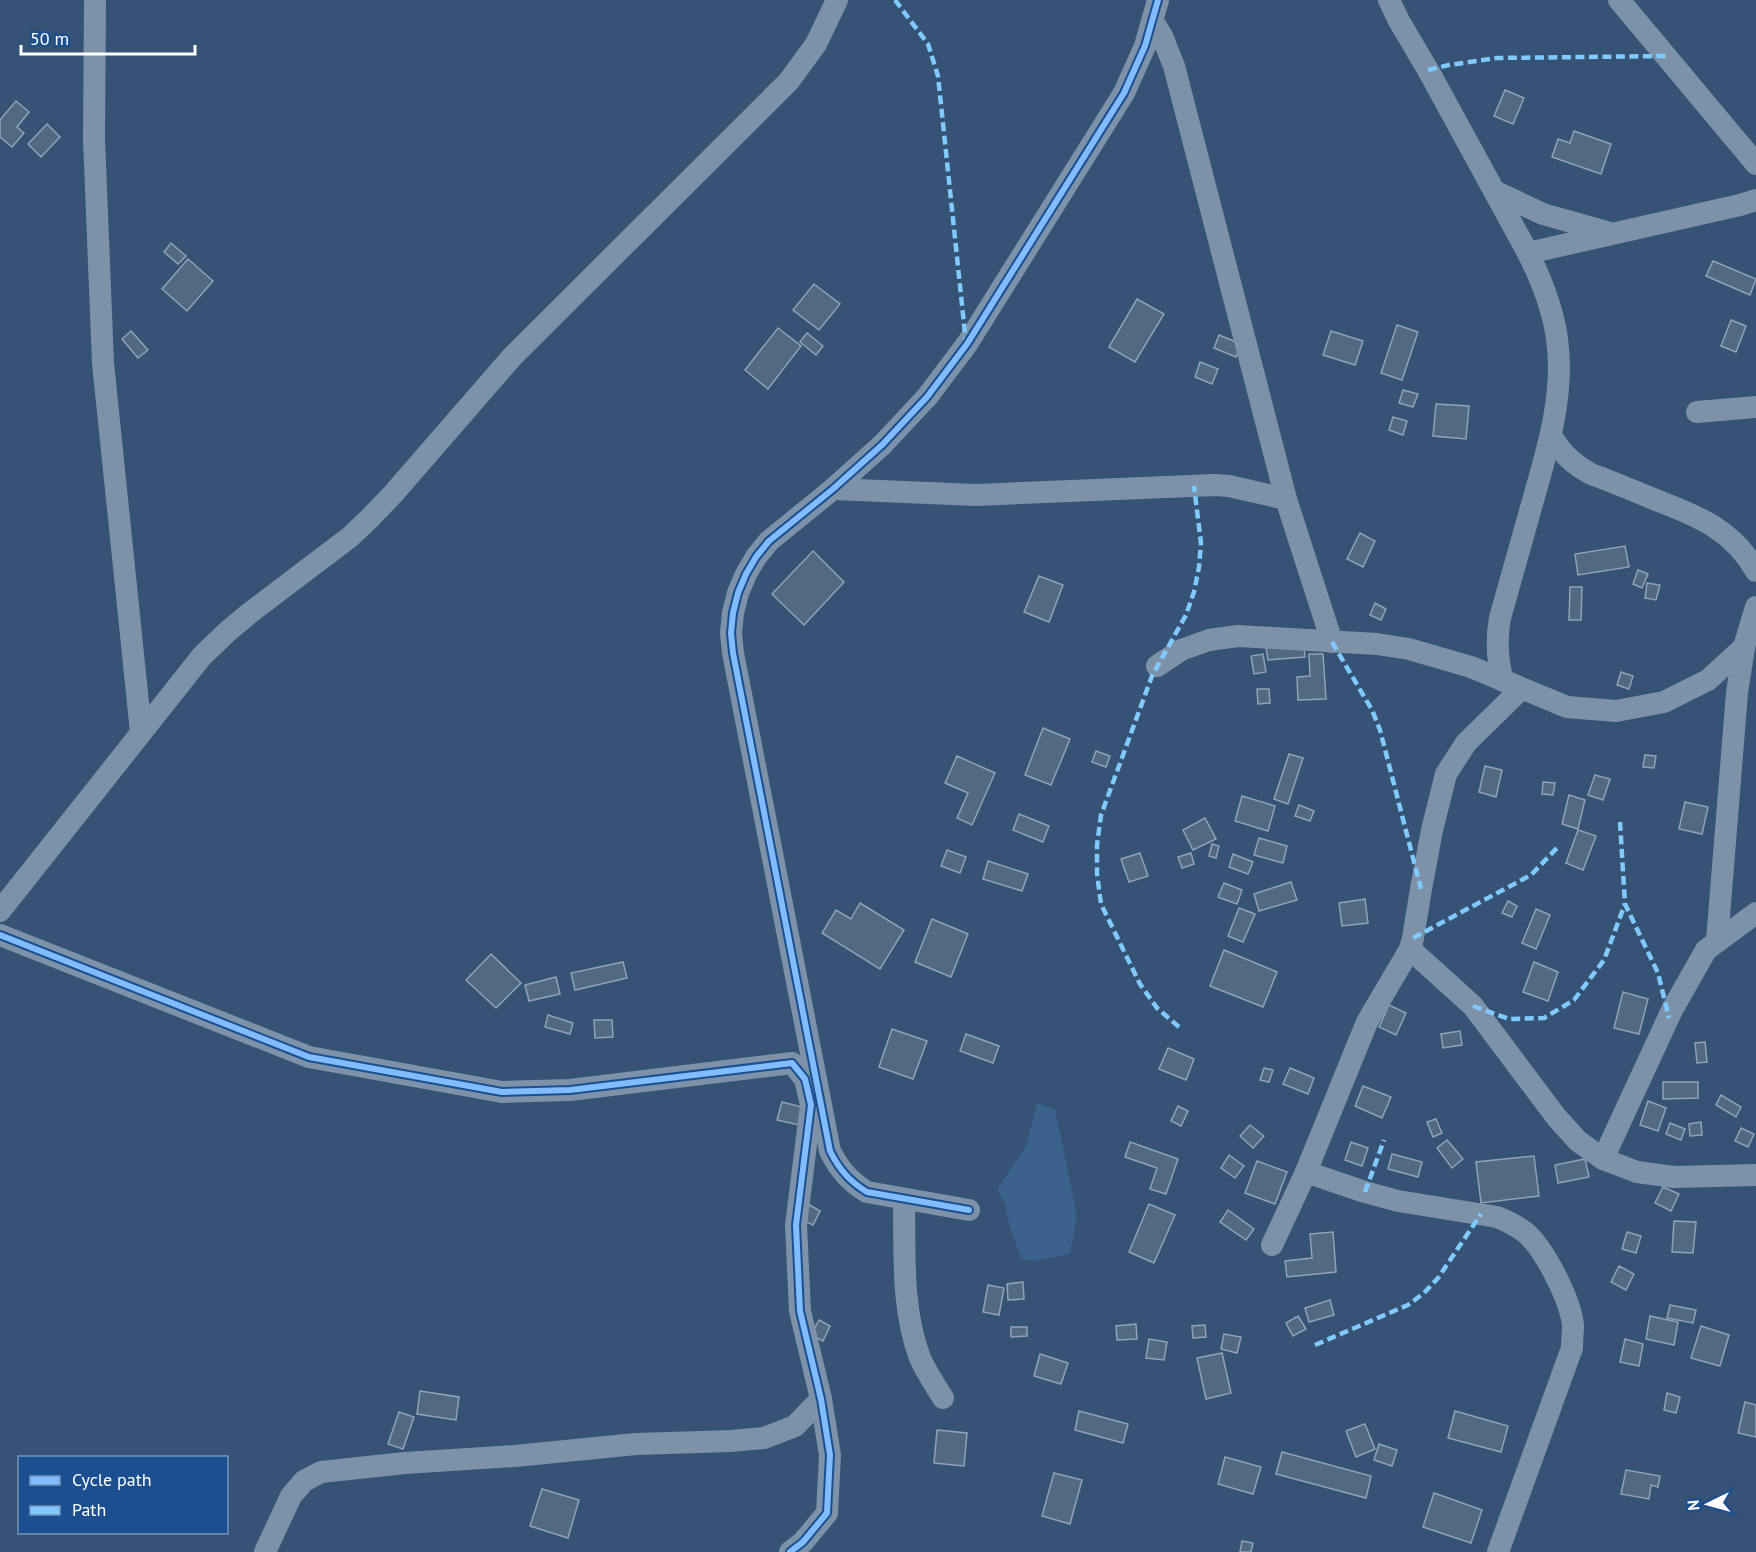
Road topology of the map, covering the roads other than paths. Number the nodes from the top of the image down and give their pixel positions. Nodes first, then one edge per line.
1 (95, 0) edge
2 (837, 0) edge
3 (1389, 0) edge
4 (1620, 0) edge
5 (1156, 11) edge
6 (1756, 164) edge
7 (1494, 191) junction
8 (1756, 200) edge
9 (1614, 234) junction
10 (1528, 253) junction
11 (1756, 407) edge
12 (1696, 412) dead end
13 (1551, 435) junction
14 (833, 489) junction
15 (1286, 499) junction
16 (1756, 571) edge
17 (1756, 607) edge
18 (1332, 642) junction
19 (1744, 647) junction
20 (1157, 666) dead end
21 (1512, 685) junction
22 (141, 732) junction
23 (0, 911) edge
24 (1756, 913) edge
25 (0, 936) edge
26 (1717, 942) junction
27 (1410, 949) junction
28 (810, 1075) junction
29 (1603, 1159) junction
30 (1306, 1172) junction
31 (1756, 1175) edge
32 (904, 1198) junction
33 (969, 1210) dead end
34 (1272, 1245) dead end
35 (943, 1398) dead end
36 (820, 1399) junction
37 (800, 1549) edge
38 (265, 1552) edge
39 (1498, 1552) edge

1 - 22 street
2 - 22 street
3 - 7 street
4 - 6 street
5 - 14 street
5 - 15 street
7 - 9 street
7 - 10 street
8 - 9 street
9 - 10 street
10 - 13 street
11 - 12 street
13 - 16 street
13 - 21 street
14 - 15 street
14 - 28 street
15 - 18 street
17 - 19 street
18 - 20 street
18 - 21 street
19 - 21 street
19 - 26 street
21 - 27 street
22 - 23 street
24 - 26 street
25 - 28 street
26 - 29 street
27 - 29 street
27 - 30 street
28 - 32 street
28 - 36 street
29 - 31 street
30 - 34 street
30 - 39 street
32 - 33 street
32 - 35 street
36 - 37 street
36 - 38 street

